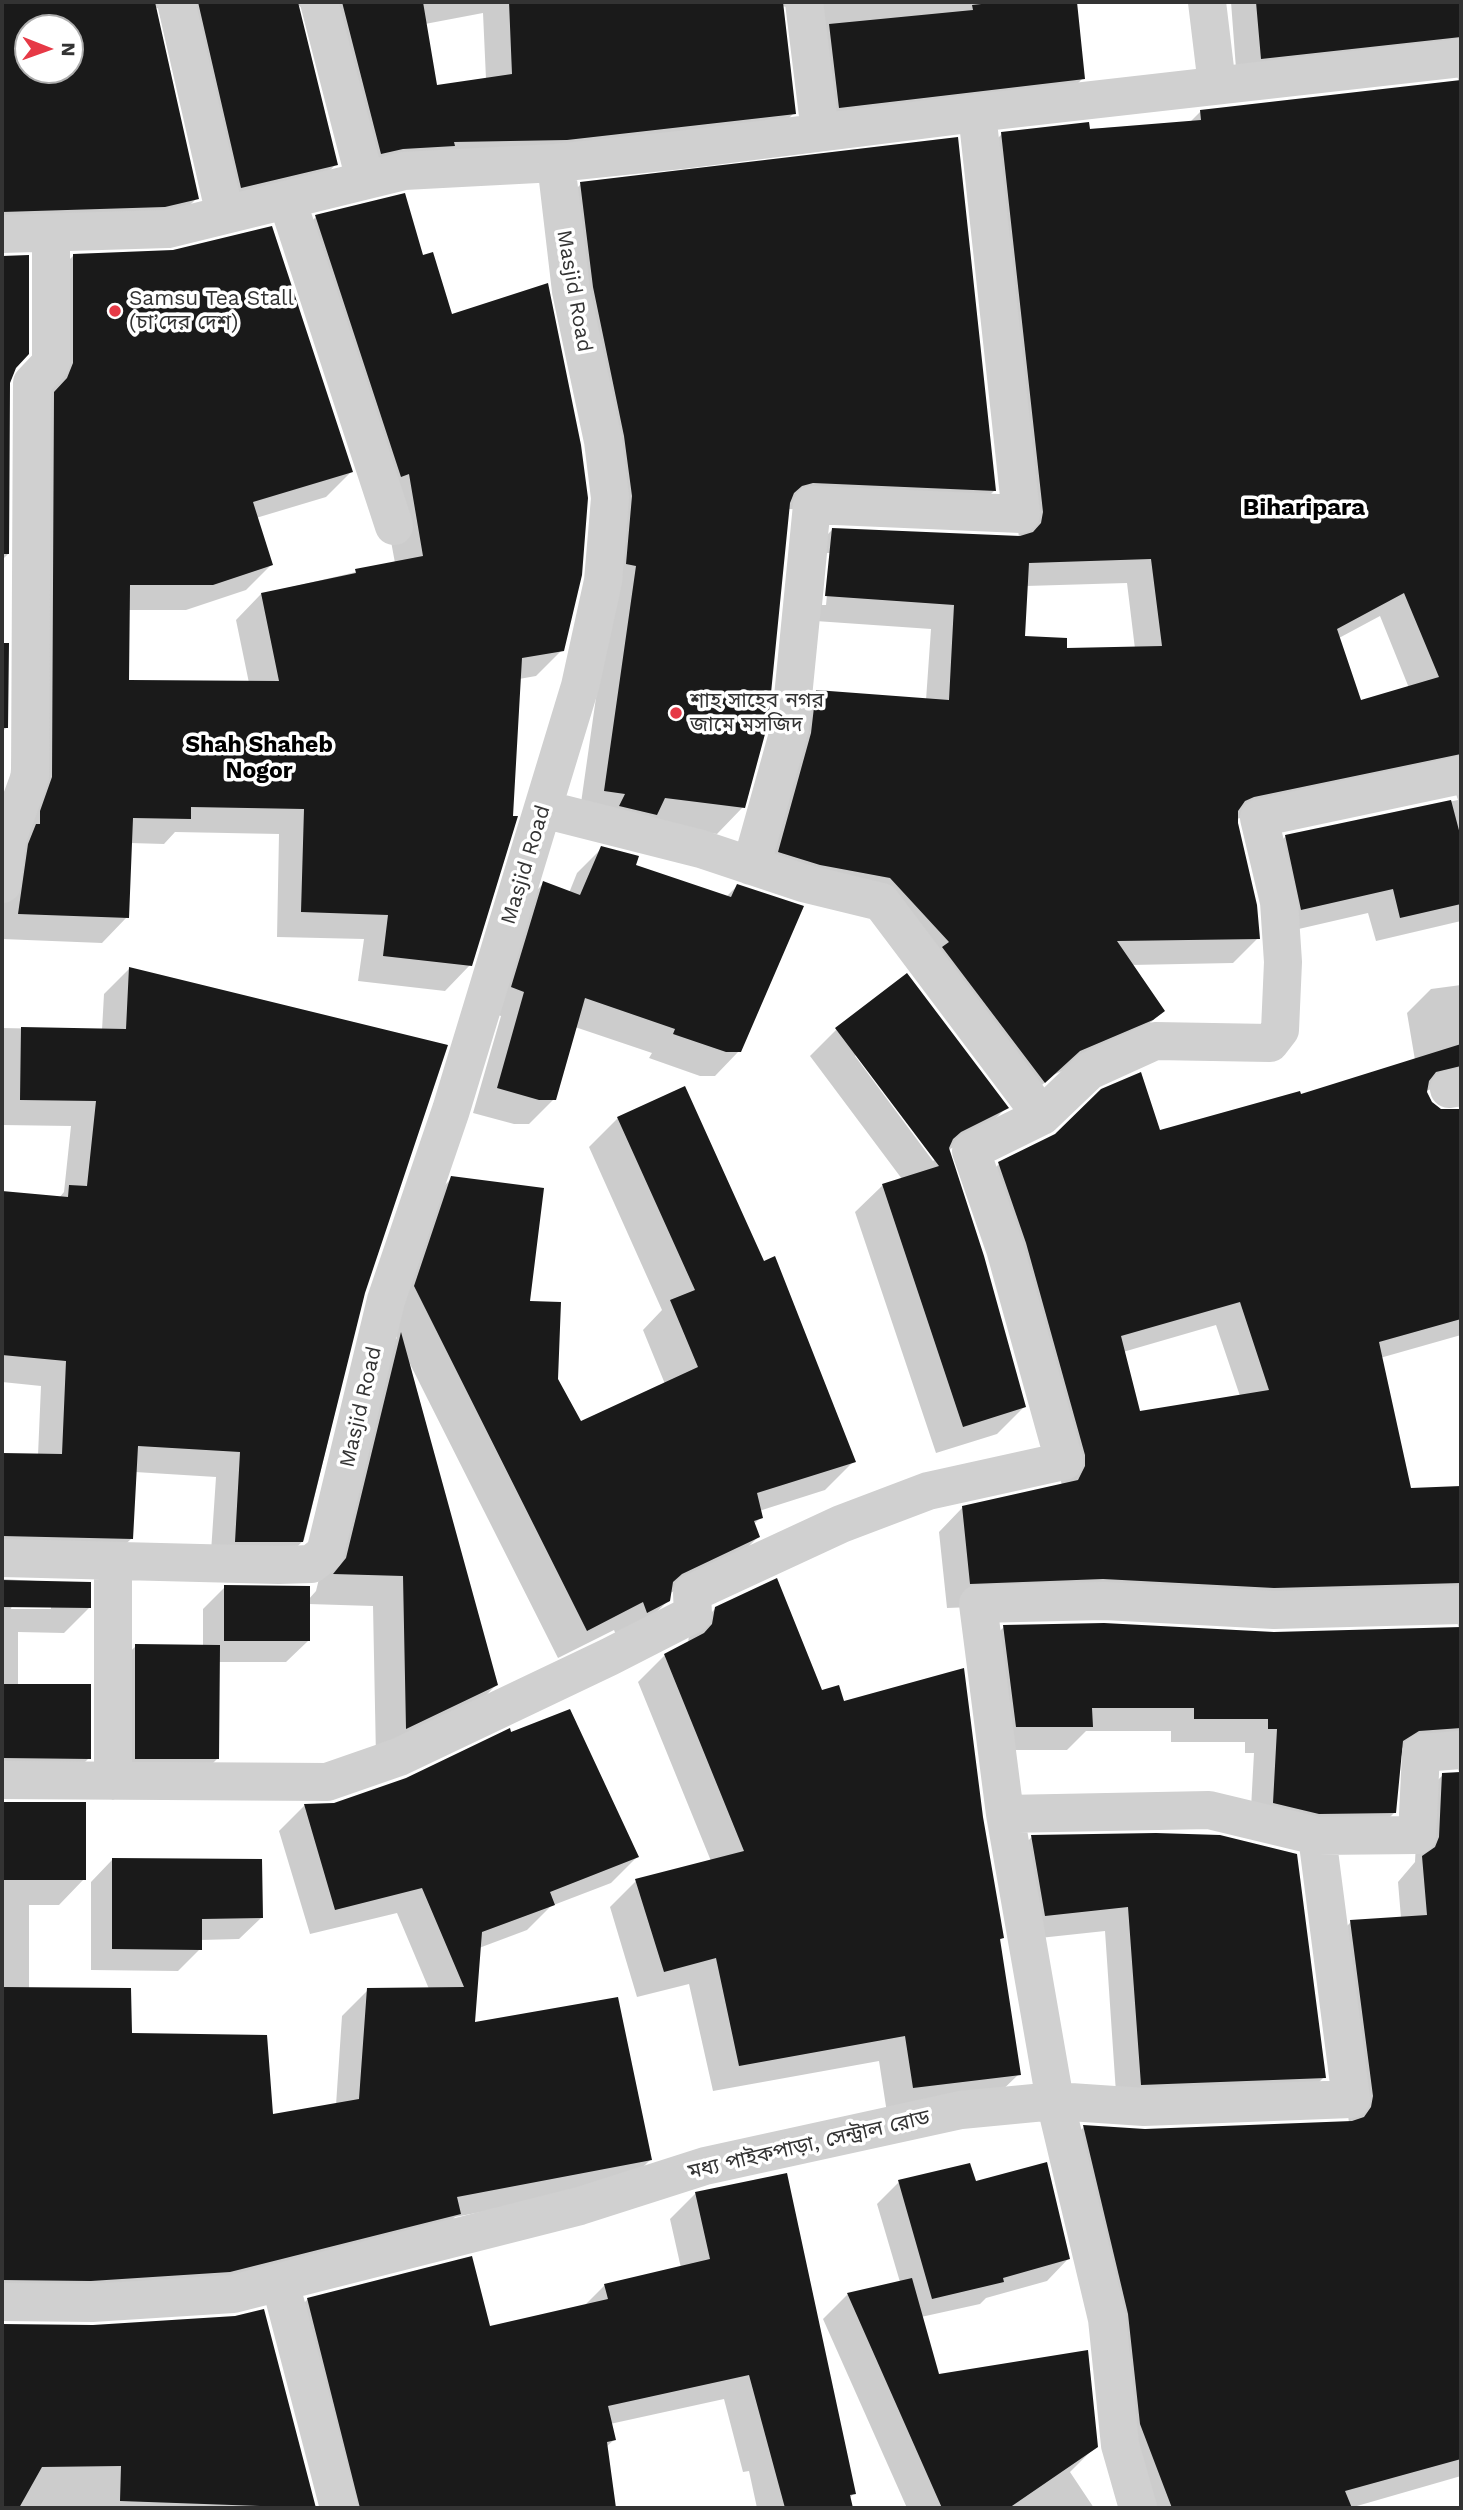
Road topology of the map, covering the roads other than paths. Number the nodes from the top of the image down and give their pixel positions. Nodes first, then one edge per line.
1 (176, 2) edge
2 (319, 2) edge
3 (804, 2) edge
4 (1207, 2) edge
5 (1461, 58) edge
6 (1217, 85) junction
7 (977, 113) junction
8 (820, 132) junction
9 (556, 163) junction
10 (365, 180) junction
11 (287, 200) junction
12 (225, 215) junction
13 (51, 233) junction
14 (2, 234) edge
15 (394, 526) dead end
16 (1461, 775) edge
17 (543, 809) junction
18 (751, 866) junction
19 (2, 884) edge
20 (1042, 1116) junction
21 (2, 1558) edge
22 (113, 1561) junction
23 (1461, 1605) edge
24 (1461, 1750) edge
25 (2, 1780) edge
26 (113, 1781) junction
27 (1005, 1814) junction
28 (1317, 1836) junction
29 (1055, 2101) junction
30 (280, 2282) junction
31 (2, 2302) edge
32 (340, 2508) edge
33 (1138, 2508) edge

1 - 12 street
2 - 10 street
3 - 8 street
4 - 6 street
5 - 6 street
6 - 7 street
7 - 8 street
7 - 18 street
8 - 9 street
9 - 10 street
9 - 17 street, Masjid Road
10 - 11 street
11 - 12 street
11 - 15 street
12 - 13 street
13 - 14 street
13 - 19 street
16 - 20 street
17 - 18 street
17 - 22 street, Masjid Road
18 - 20 street
20 - 26 street
21 - 22 street
22 - 26 street
23 - 27 street
24 - 28 street
25 - 26 street
27 - 28 street
27 - 29 street
28 - 29 street, মধ্য পাইকপাড়া, সেন্ট্রাল রোড
29 - 30 street, মধ্য পাইকপাড়া, সেন্ট্রাল রোড
29 - 33 street
30 - 31 street, মধ্য পাইকপাড়া, সেন্ট্রাল রোড
30 - 32 street

